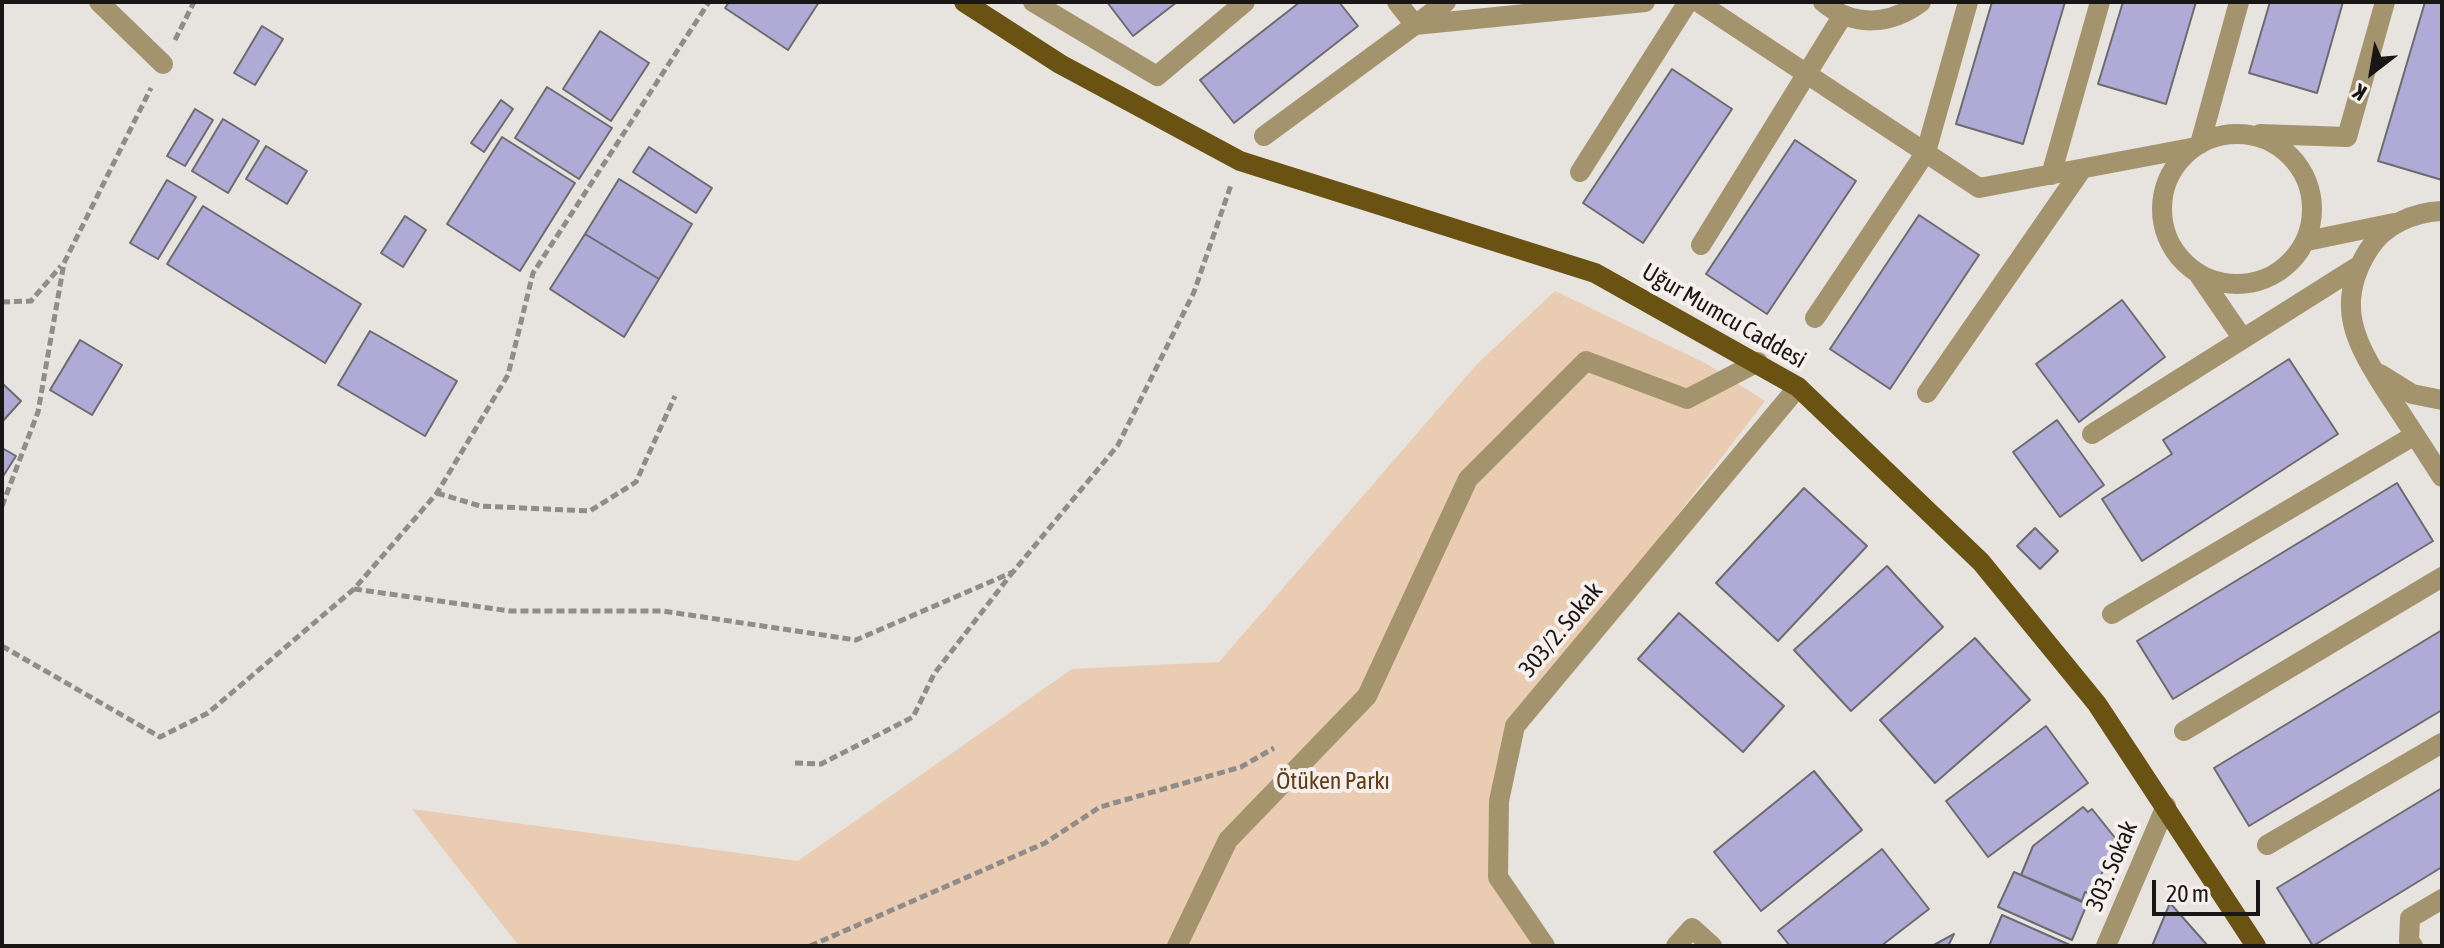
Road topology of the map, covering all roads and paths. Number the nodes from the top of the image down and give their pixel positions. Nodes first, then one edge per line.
1 (99, 2) edge
2 (194, 2) edge
3 (709, 2) edge
4 (964, 2) edge
5 (1033, 2) edge
6 (1245, 2) edge
7 (1397, 2) edge
8 (1446, 2) edge
9 (1645, 2) edge
10 (1688, 2) edge
11 (1698, 2) edge
12 (1823, 2) edge
13 (1921, 2) edge
14 (1968, 2) edge
15 (2100, 2) edge
16 (2239, 2) edge
17 (2385, 2) edge
18 (1843, 15) junction
19 (1415, 25) junction
20 (163, 64) junction
21 (1808, 75) junction
22 (2238, 133) junction
23 (1264, 136) dead end
24 (2196, 146) junction
25 (1926, 152) junction
26 (1240, 161) junction
27 (2082, 169) junction
28 (1580, 172) dead end
29 (2051, 175) junction
30 (2442, 211) edge
31 (2398, 222) junction
32 (2307, 241) junction
33 (1701, 245) dead end
34 (64, 263) junction
35 (2357, 267) junction
36 (2199, 275) junction
37 (2, 302) edge
38 (1815, 318) dead end
39 (2243, 339) junction
40 (2364, 356) junction
41 (1758, 362) junction
42 (1798, 387) junction
43 (1927, 393) dead end
44 (675, 396) dead end
45 (2442, 400) edge
46 (2092, 434) dead end
47 (2415, 435) junction
48 (2442, 477) edge
49 (437, 493) junction
50 (2, 506) edge
51 (1013, 572) junction
52 (2442, 577) edge
53 (354, 589) junction
54 (2112, 614) dead end
55 (2, 646) edge
56 (2184, 731) dead end
57 (2442, 743) edge
58 (1279, 746) dead end
59 (795, 763) dead end
60 (2166, 806) junction
61 (2267, 845) dead end
62 (2442, 899) edge
63 (810, 946) edge
64 (1177, 946) edge
65 (1545, 946) edge
66 (1676, 946) edge
67 (1712, 946) edge
68 (2106, 946) edge
69 (2256, 946) edge
70 (2413, 946) edge

1 - 20 street
2 - 20 path
3 - 49 path
4 - 26 main road, Uğur Mumcu Caddesi
5 - 6 street
7 - 19 street
8 - 19 street
9 - 19 street
10 - 28 street
11 - 21 street
12 - 18 street
13 - 18 street
14 - 25 street
15 - 29 street
16 - 24 street
17 - 22 street
18 - 21 street
19 - 23 street
20 - 34 path
21 - 25 street
21 - 33 street
22 - 24 street
22 - 32 street
24 - 27 street
24 - 36 street
25 - 29 street
25 - 38 street
26 - 41 main road, Uğur Mumcu Caddesi
26 - 51 path
27 - 29 street
27 - 43 street
30 - 31 street
31 - 32 street
31 - 35 street
32 - 36 street
34 - 37 path
34 - 50 path
35 - 39 street
35 - 40 street
36 - 39 street
39 - 46 street
40 - 45 street
40 - 47 street
41 - 42 main road, Uğur Mumcu Caddesi
41 - 64 street
42 - 60 main road, Uğur Mumcu Caddesi
42 - 65 street, 303/2. Sokak
44 - 49 path
47 - 48 street
47 - 54 street
49 - 53 path
51 - 53 path
51 - 59 path
52 - 56 street
53 - 55 path
57 - 61 street
58 - 63 path
60 - 68 street, 303. Sokak
60 - 69 main road, Uğur Mumcu Caddesi
62 - 70 street
66 - 67 street

